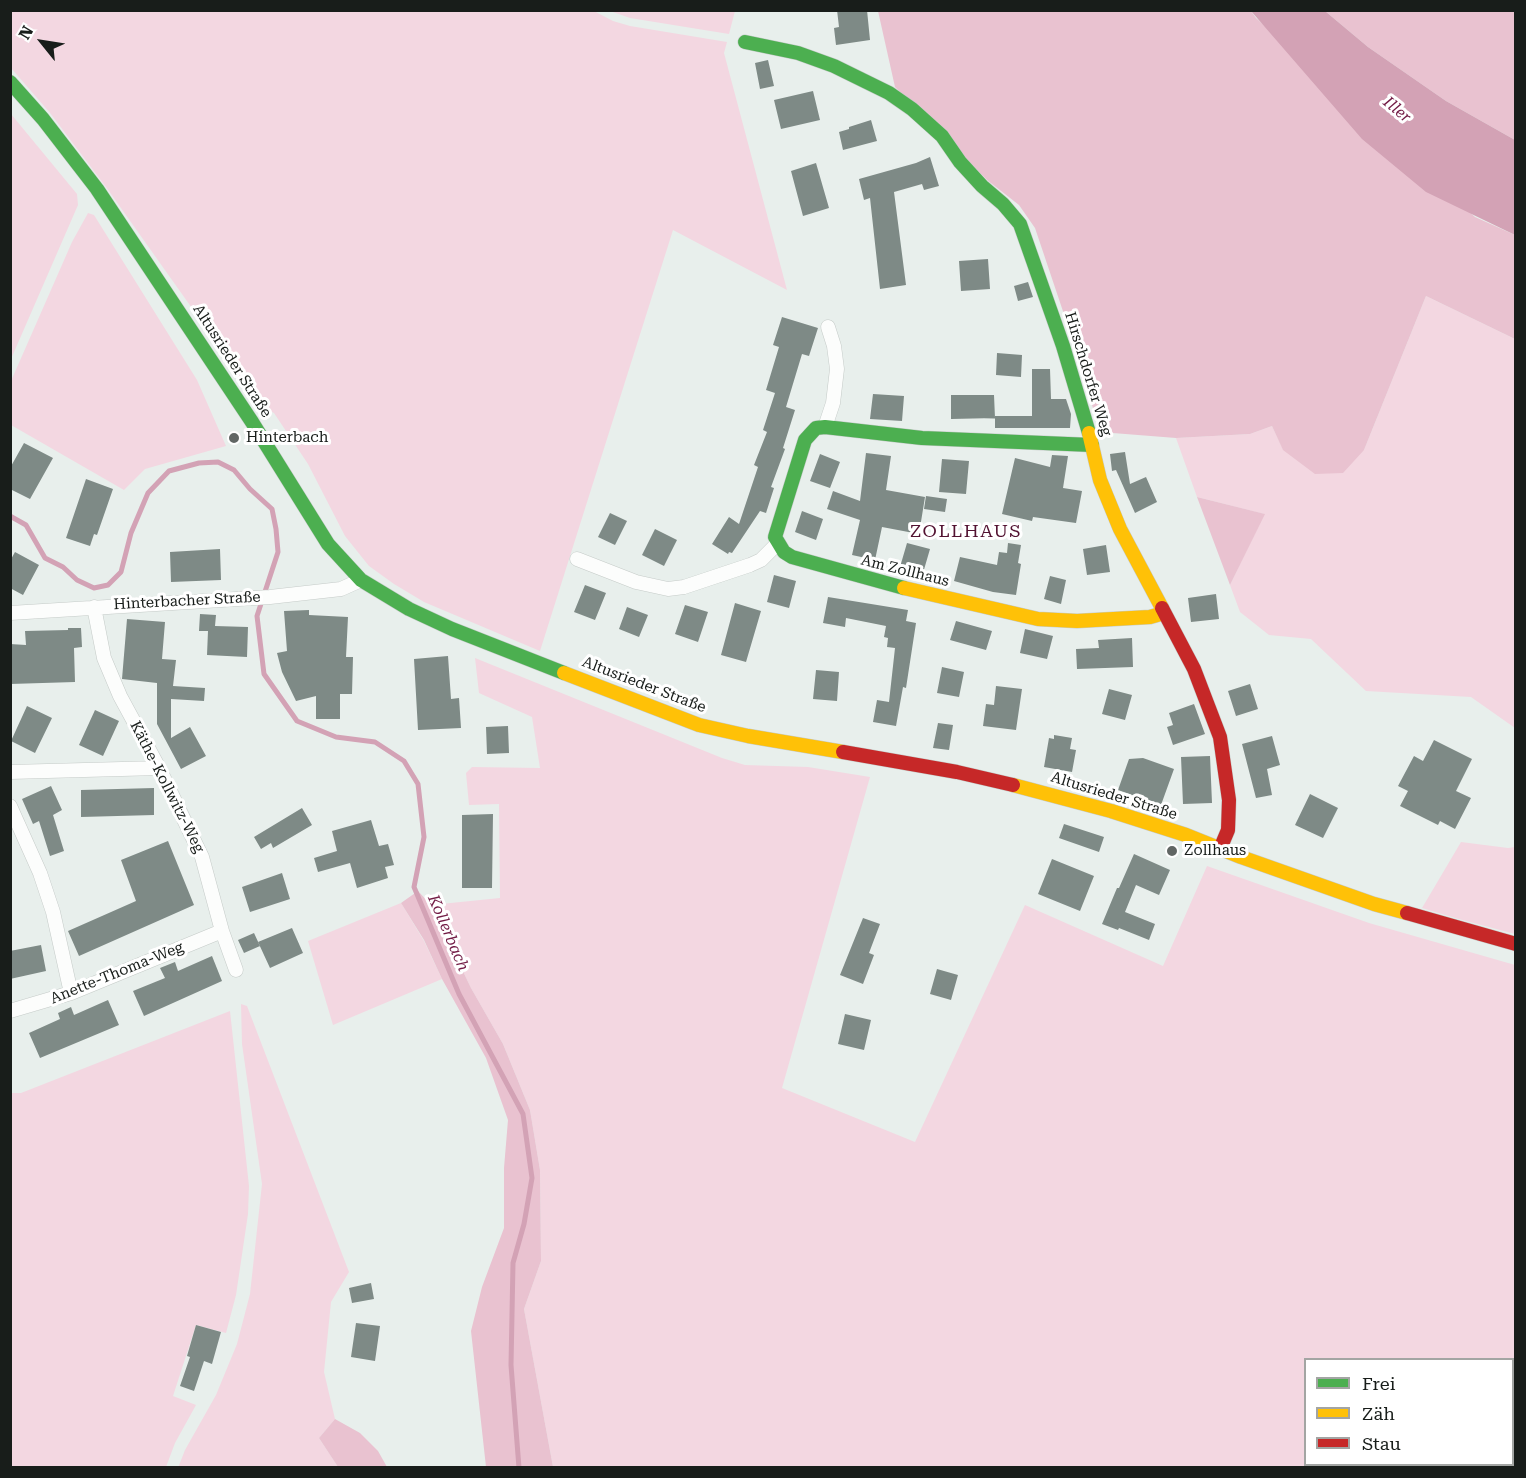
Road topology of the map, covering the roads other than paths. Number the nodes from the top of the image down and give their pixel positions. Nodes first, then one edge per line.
1 (745, 42) dead end
2 (10, 82) edge
3 (828, 327) dead end
4 (825, 427) junction
5 (1092, 445) junction
6 (777, 543) junction
7 (577, 558) dead end
8 (361, 580) junction
9 (94, 607) junction
10 (10, 613) edge
11 (1164, 613) junction
12 (159, 768) junction
13 (10, 772) edge
14 (10, 806) edge
15 (1220, 849) junction
16 (222, 931) junction
17 (1515, 944) edge
18 (236, 970) dead end
19 (71, 993) junction
20 (10, 1011) edge

1 - 5 main road, Hirschdorfer Weg
2 - 8 main road, Altusrieder Straße
3 - 4 street
4 - 5 main road
4 - 6 main road
5 - 11 main road, Hirschdorfer Weg
6 - 7 street
6 - 11 main road, Am Zollhaus
8 - 9 street, Hinterbacher Straße
8 - 15 main road, Altusrieder Straße
9 - 10 street, Hinterbacher Straße
9 - 12 street, Käthe-Kollwitz-Weg
11 - 15 main road, Hirschdorfer Weg
12 - 13 street
12 - 16 street, Käthe-Kollwitz-Weg
14 - 19 street
15 - 17 main road, Altusrieder Straße
16 - 18 street, Käthe-Kollwitz-Weg
16 - 19 street, Anette-Thoma-Weg
19 - 20 street, Anette-Thoma-Weg

